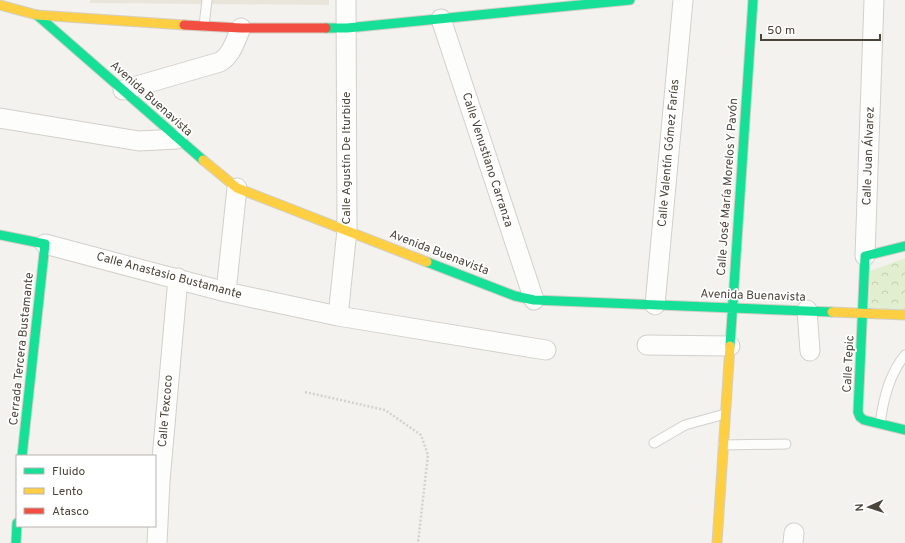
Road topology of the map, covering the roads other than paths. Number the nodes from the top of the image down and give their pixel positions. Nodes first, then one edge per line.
1 (208, 0) edge
2 (346, 0) edge
3 (630, 0) edge
4 (683, 0) edge
5 (753, 0) edge
6 (874, 0) edge
7 (564, 3) edge
8 (0, 5) edge
9 (37, 11) junction
10 (440, 19) junction
11 (204, 26) junction
12 (241, 28) junction
13 (347, 28) junction
14 (123, 90) junction
15 (0, 118) edge
16 (177, 139) junction
17 (237, 188) junction
18 (347, 230) junction
19 (0, 235) edge
20 (46, 244) junction
21 (905, 246) edge
22 (865, 256) junction
23 (178, 278) junction
24 (226, 292) junction
25 (534, 300) junction
26 (655, 305) junction
27 (732, 308) junction
28 (808, 310) junction
29 (864, 313) junction
30 (905, 315) edge
31 (338, 316) junction
32 (647, 345) dead end
33 (730, 346) junction
34 (546, 350) dead end
35 (810, 350) dead end
36 (905, 355) edge
37 (725, 414) junction
38 (880, 424) junction
39 (905, 430) edge
40 (654, 443) dead end
41 (786, 444) dead end
42 (723, 445) junction
43 (22, 455) edge
44 (17, 527) edge
45 (16, 543) edge
46 (157, 543) edge
47 (717, 543) edge

1 - 11 lane
2 - 13 street, Calle Agustín De Iturbide
3 - 7 main road
4 - 26 street, Calle Valentín Gómez Farías
5 - 27 main road, Calle José María Morelos Y Pavón
6 - 22 street, Calle Juan Álvarez
7 - 10 main road
8 - 9 main road
9 - 11 main road
9 - 14 main road, Avenida Buenavista
10 - 13 main road
10 - 25 street, Calle Venustiano Carranza
11 - 12 main road
12 - 13 main road
12 - 14 street
13 - 18 street, Calle Agustín De Iturbide
14 - 16 main road, Avenida Buenavista
15 - 16 street
16 - 17 main road, Avenida Buenavista
17 - 18 main road, Avenida Buenavista
17 - 24 street
18 - 25 main road, Avenida Buenavista
18 - 31 street, Calle Agustín De Iturbide
19 - 20 main road, Calle Anastasio Bustamante
20 - 23 street, Calle Anastasio Bustamante
20 - 43 main road, Cerrada Tercera Bustamante
21 - 22 main road
22 - 29 main road, Calle Juan Álvarez
23 - 24 street, Calle Anastasio Bustamante
23 - 46 street, Calle Texcoco
24 - 31 street, Calle Anastasio Bustamante
25 - 26 main road, Avenida Buenavista
26 - 27 main road, Avenida Buenavista
27 - 28 main road, Avenida Buenavista
27 - 33 main road, Calle José María Morelos Y Pavón
28 - 29 main road, Avenida Buenavista
28 - 35 street
29 - 30 main road, Avenida Buenavista
29 - 38 main road, Calle Tepic
31 - 34 street, Calle Anastasio Bustamante
32 - 33 street
33 - 37 main road, Calle José María Morelos Y Pavón
36 - 38 lane
37 - 40 lane
37 - 42 main road, Calle José María Morelos Y Pavón
38 - 39 main road
41 - 42 lane
42 - 47 main road, Calle José María Morelos Y Pavón
44 - 45 main road

